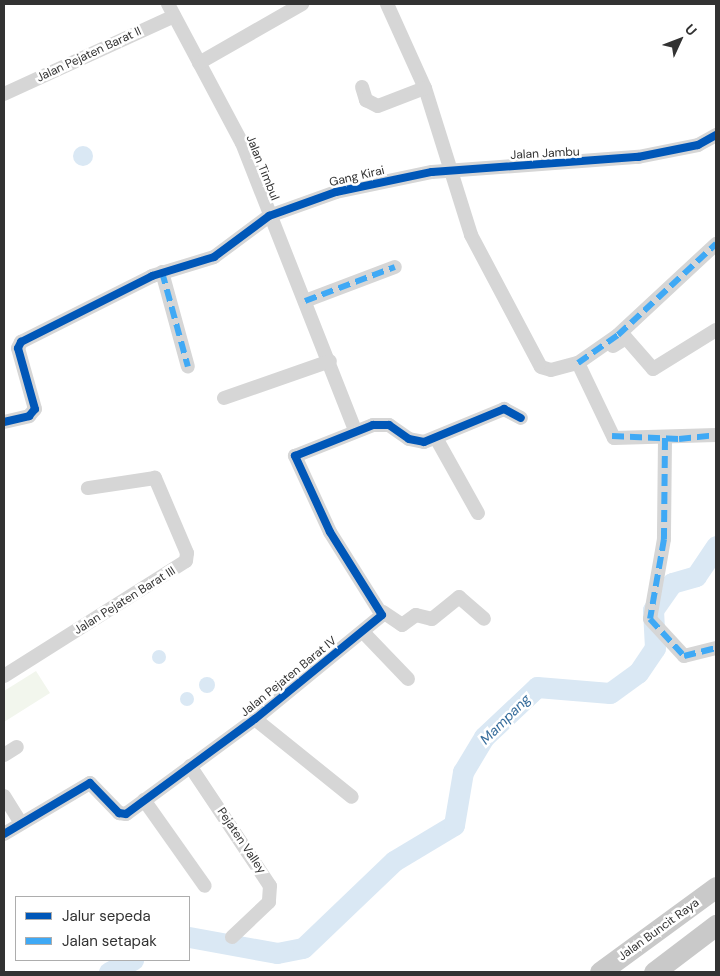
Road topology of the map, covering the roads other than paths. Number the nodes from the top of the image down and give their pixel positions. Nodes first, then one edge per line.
1 (302, 4) edge
2 (388, 4) edge
3 (171, 10) edge
4 (199, 63) junction
5 (362, 87) dead end
6 (425, 88) junction
7 (4, 94) edge
8 (716, 135) edge
9 (452, 169) junction
10 (269, 216) junction
11 (716, 244) edge
12 (395, 267) dead end
13 (162, 272) junction
14 (305, 301) junction
15 (716, 330) edge
16 (330, 362) junction
17 (579, 365) junction
18 (188, 367) dead end
19 (224, 398) dead end
20 (521, 418) dead end
21 (4, 422) edge
22 (356, 430) junction
23 (716, 435) edge
24 (436, 438) junction
25 (666, 438) junction
26 (88, 488) dead end
27 (478, 513) dead end
28 (383, 612) junction
29 (484, 619) dead end
30 (363, 632) junction
31 (716, 648) edge
32 (4, 676) edge
33 (408, 679) dead end
34 (255, 719) junction
35 (16, 747) dead end
36 (4, 755) edge
37 (190, 766) junction
38 (4, 796) edge
39 (352, 797) dead end
40 (144, 800) junction
41 (22, 823) junction
42 (4, 834) edge
43 (205, 886) dead end
44 (716, 887) edge
45 (716, 925) edge
46 (232, 937) dead end
47 (600, 972) edge
48 (654, 972) edge

1 - 4 street
2 - 6 street
3 - 4 street, Jalan Timbul
3 - 7 street, Jalan Pejaten Barat II
4 - 10 street, Jalan Timbul
5 - 6 street
6 - 9 street
8 - 9 street, Jalan Jambu
9 - 10 street, Gang Kirai
9 - 17 street
10 - 13 street, Gang Kirai
10 - 14 street, Jalan Timbul
11 - 17 street
12 - 14 street
13 - 18 street
13 - 21 street, Gang Kirai
14 - 16 street, Jalan Timbul
15 - 17 street
16 - 19 street
16 - 22 street, Jalan Timbul
17 - 25 street
20 - 24 street
22 - 24 street
22 - 28 street
23 - 25 street
24 - 27 street
25 - 31 street
26 - 32 street, Jalan Pejaten Barat III
28 - 29 street
28 - 30 street, Jalan Pejaten Barat IV
30 - 33 street
30 - 34 street, Jalan Pejaten Barat IV
34 - 37 street, Jalan Pejaten Barat IV
34 - 39 street
35 - 36 street
37 - 40 street, Jalan Pejaten Barat IV
37 - 46 street, Pejaten Valley
38 - 41 street
40 - 41 street, Jalan Pejaten Barat IV
40 - 43 street
41 - 42 street, Jalan Pejaten Barat IV
44 - 47 main road, Jalan Buncit Raya
45 - 48 main road

